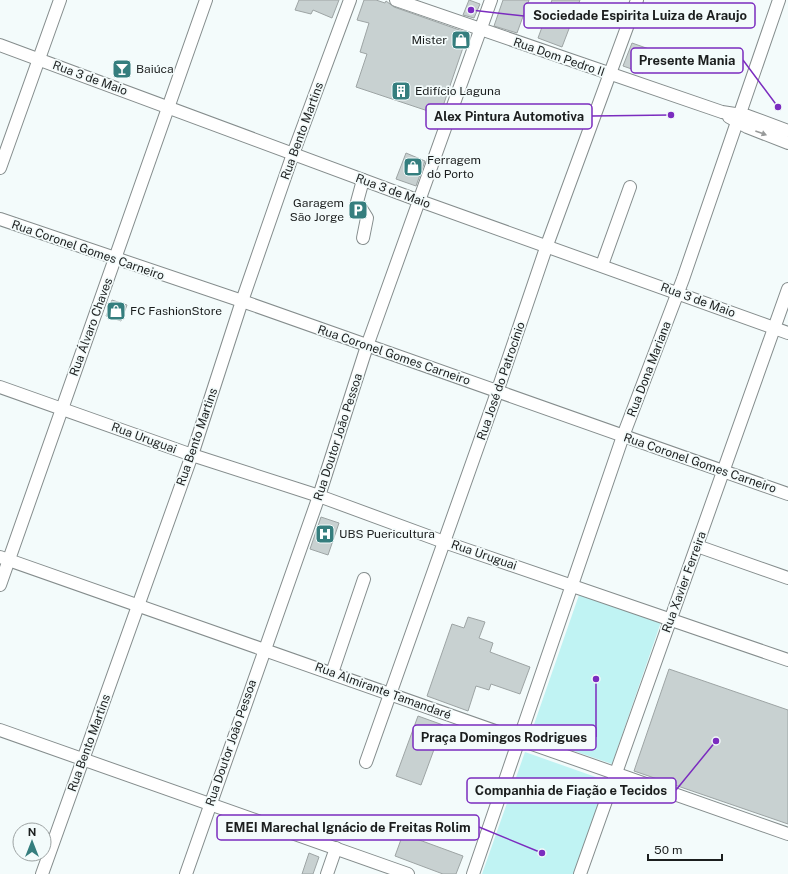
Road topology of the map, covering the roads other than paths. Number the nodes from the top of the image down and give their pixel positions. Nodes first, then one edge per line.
1 (60, 0) edge
2 (206, 0) edge
3 (350, 0) edge
4 (396, 0) edge
5 (491, 0) edge
6 (637, 0) edge
7 (779, 0) edge
8 (481, 30) junction
9 (0, 45) edge
10 (40, 60) junction
11 (610, 75) junction
12 (169, 108) junction
13 (737, 118) junction
14 (788, 131) edge
15 (788, 143) edge
16 (293, 154) junction
17 (0, 168) edge
18 (363, 180) junction
19 (630, 187) dead end
20 (420, 201) junction
21 (0, 219) edge
22 (363, 238) dead end
23 (547, 245) junction
24 (116, 260) junction
25 (602, 265) junction
26 (788, 290) edge
27 (678, 292) junction
28 (242, 301) junction
29 (774, 328) junction
30 (788, 332) edge
31 (367, 346) junction
32 (0, 386) edge
33 (497, 392) junction
34 (61, 408) junction
35 (623, 436) junction
36 (192, 455) junction
37 (724, 471) junction
38 (788, 494) edge
39 (319, 496) junction
40 (444, 542) junction
41 (697, 546) junction
42 (4, 558) edge
43 (788, 578) edge
44 (364, 579) dead end
45 (573, 585) junction
46 (0, 586) edge
47 (138, 605) junction
48 (671, 619) junction
49 (264, 649) junction
50 (788, 660) edge
51 (332, 673) junction
52 (390, 693) junction
53 (0, 730) edge
54 (519, 740) junction
55 (83, 760) junction
56 (366, 762) dead end
57 (616, 774) junction
58 (210, 803) junction
59 (788, 834) edge
60 (336, 848) junction
61 (42, 874) edge
62 (186, 874) edge
63 (327, 874) edge
64 (408, 874) edge
65 (473, 874) edge
66 (580, 874) edge

1 - 10 street
2 - 12 street, Rua Álvaro Chaves
3 - 16 street, Rua Bento Martins
4 - 8 street, Rua Dom Pedro II
5 - 8 street, Rua Doutor João Pessoa
6 - 11 street, Rua José do Patrocínio
7 - 13 street, Rua Dona Mariana
8 - 11 street, Rua Dom Pedro II
8 - 20 street, Rua Doutor João Pessoa
9 - 10 street, Rua 3 de Maio
10 - 12 street, Rua 3 de Maio
10 - 17 street
11 - 13 street, Rua Dom Pedro II
11 - 23 street, Rua José do Patrocínio
12 - 16 street, Rua 3 de Maio
12 - 24 street, Rua Álvaro Chaves
13 - 14 street, Rua Dom Pedro II
13 -> 15 street, Rua Dom Pedro II
13 - 27 street, Rua Dona Mariana
16 - 18 street, Rua 3 de Maio
16 - 28 street, Rua Bento Martins
18 - 20 street, Rua 3 de Maio
18 - 22 street
19 - 25 street
20 - 23 street, Rua 3 de Maio
20 - 31 street, Rua Doutor João Pessoa
21 - 24 street, Rua Coronel Gomes Carneiro
23 - 25 street, Rua 3 de Maio
23 - 33 street, Rua José do Patrocínio
24 - 28 street, Rua Coronel Gomes Carneiro
24 - 34 street, Rua Álvaro Chaves
25 - 27 street, Rua 3 de Maio
26 - 29 street, Rua Xavier Ferreira
27 - 29 street, Rua 3 de Maio
27 - 35 street, Rua Dona Mariana
28 - 31 street, Rua Coronel Gomes Carneiro
28 - 36 street, Rua Bento Martins
29 - 30 street, Rua 3 de Maio
29 - 37 street, Rua Xavier Ferreira
31 - 33 street, Rua Coronel Gomes Carneiro
31 - 39 street, Rua Doutor João Pessoa
32 - 34 street, Rua Uruguai
33 - 35 street, Rua Coronel Gomes Carneiro
33 - 40 street, Rua José do Patrocínio
34 - 36 street, Rua Uruguai
34 - 42 street, Rua Álvaro Chaves
35 - 37 street, Rua Coronel Gomes Carneiro
35 - 45 street, Rua Dona Mariana
36 - 39 street, Rua Uruguai
36 - 47 street, Rua Bento Martins
37 - 38 street, Rua Coronel Gomes Carneiro
37 - 41 street, Rua Xavier Ferreira
39 - 40 street, Rua Uruguai
39 - 49 street, Rua Doutor João Pessoa
40 - 45 street, Rua Uruguai
40 - 52 street, Rua José do Patrocínio
41 - 43 street
41 - 48 street, Rua Xavier Ferreira
42 - 46 street, Rua Álvaro Chaves
42 - 47 street, Rua Almirante Tamandaré
44 - 51 street
45 - 48 street, Rua Uruguai
45 - 54 street, Rua Dona Mariana
47 - 49 street, Rua Almirante Tamandaré
47 - 55 street, Rua Bento Martins
48 - 50 street, Rua Uruguai
48 - 57 street, Rua Xavier Ferreira
49 - 51 street, Rua Almirante Tamandaré
49 - 58 street, Rua Doutor João Pessoa
51 - 52 street, Rua Almirante Tamandaré
52 - 54 street, Rua Almirante Tamandaré
52 - 56 street, Rua José do Patrocínio
53 - 55 street
54 - 57 street, Rua Almirante Tamandaré
54 - 65 street, Rua Dona Mariana
55 - 58 street
55 - 61 street, Rua Bento Martins
57 - 59 street, Rua Almirante Tamandaré
57 - 66 street, Rua Xavier Ferreira
58 - 60 street
58 - 62 street, Rua Doutor João Pessoa
60 - 63 street
60 - 64 street

